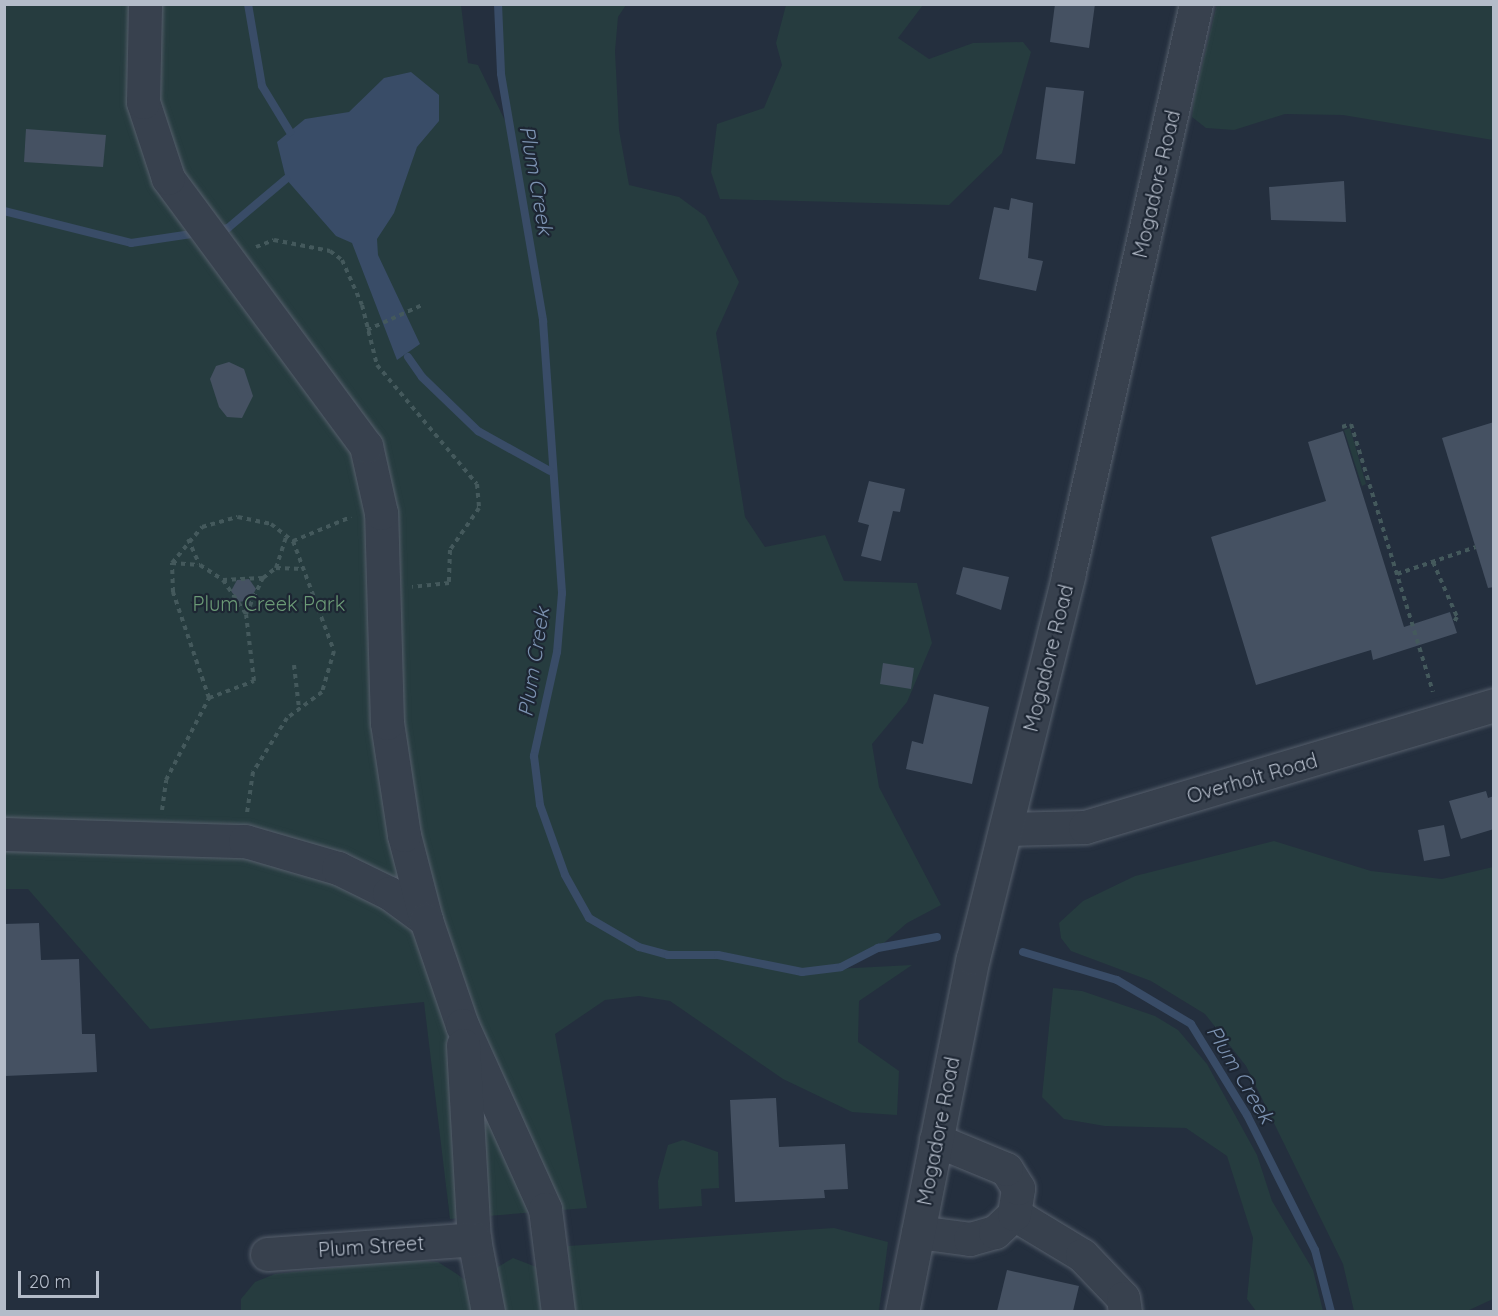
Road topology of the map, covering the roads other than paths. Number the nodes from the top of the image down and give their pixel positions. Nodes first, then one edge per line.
1 (145, 4) edge
2 (1196, 4) edge
3 (1494, 705) edge
4 (1007, 829) junction
5 (4, 834) edge
6 (426, 920) junction
7 (462, 1025) junction
8 (936, 1140) junction
9 (1014, 1214) junction
10 (918, 1232) junction
11 (474, 1239) junction
12 (267, 1254) dead end
13 (488, 1311) edge
14 (558, 1311) edge
15 (902, 1311) edge
16 (1125, 1311) edge

1 - 6 street
2 - 4 street, Mogadore Road
3 - 4 street, Overholt Road
4 - 8 street, Mogadore Road
5 - 6 street
6 - 7 street
7 - 11 street
7 - 14 street
8 - 9 street
8 - 10 street, Mogadore Road
9 - 10 street
9 - 16 street
10 - 15 street, Mogadore Road
11 - 12 street, Plum Street
11 - 13 street

